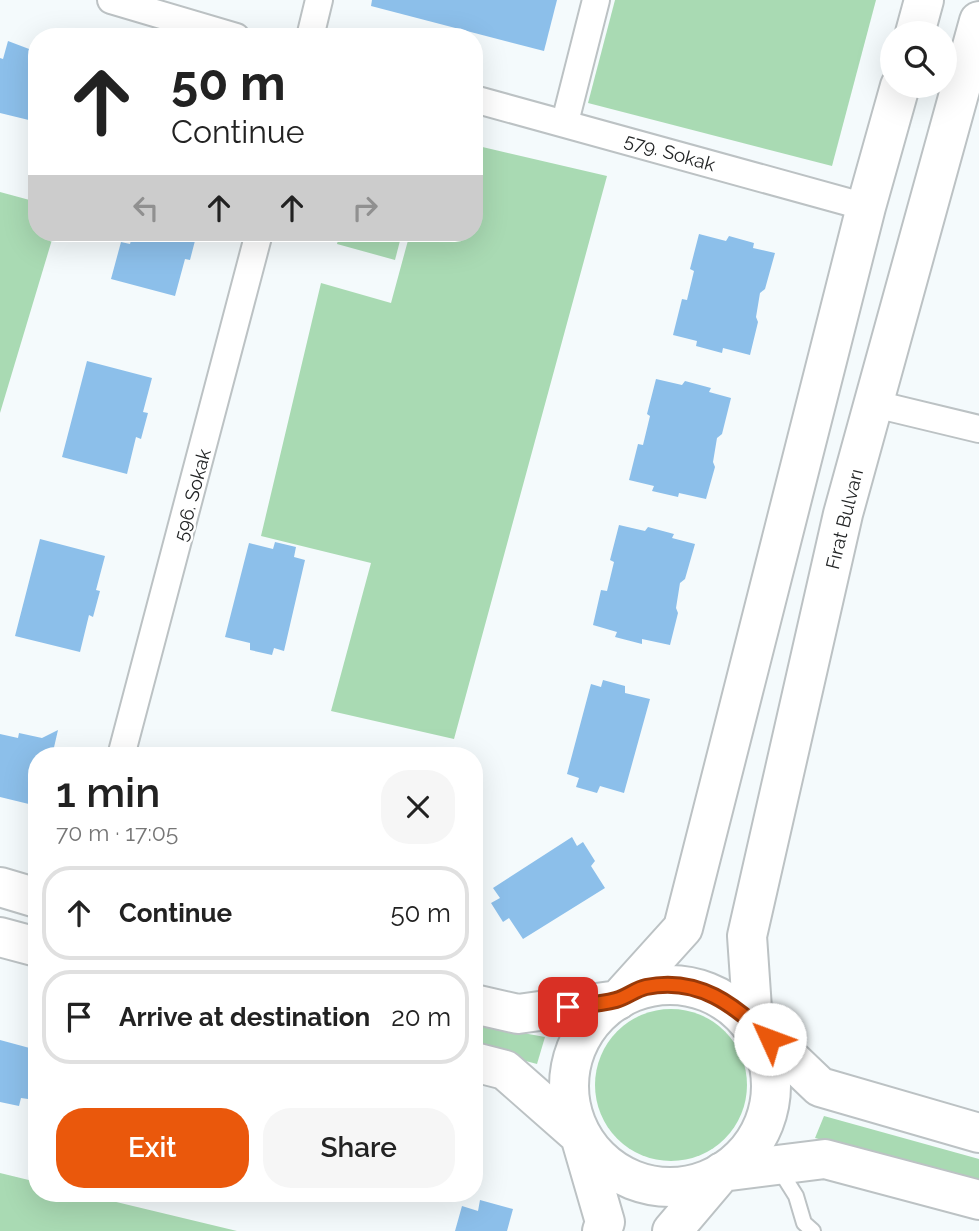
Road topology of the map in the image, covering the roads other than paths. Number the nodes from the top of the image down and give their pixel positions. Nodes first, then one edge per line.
1 (111, 0) edge
2 (319, 0) edge
3 (596, 0) edge
4 (924, 0) edge
5 (918, 21) edge
6 (979, 21) edge
7 (206, 28) edge
8 (312, 28) edge
9 (897, 98) edge
10 (483, 101) edge
11 (565, 122) junction
12 (866, 207) junction
13 (258, 242) edge
14 (875, 404) junction
15 (979, 429) edge
16 (123, 747) edge
17 (0, 887) edge
18 (28, 895) edge
19 (0, 937) edge
20 (28, 945) edge
21 (618, 1000) junction
22 (483, 1006) edge
23 (753, 1023) junction
24 (483, 1064) edge
25 (979, 1133) edge
26 (580, 1136) junction
27 (777, 1165) junction
28 (722, 1172) junction
29 (979, 1200) edge
30 (602, 1231) edge
31 (672, 1231) edge
32 (813, 1231) edge

1 - 7 street
2 - 8 street
3 - 11 street
4 - 5 main road
6 - 14 main road, Fırat Bulvarı
9 - 12 main road
10 - 11 street, 579. Sokak
11 - 12 street, 579. Sokak
12 - 21 main road
13 - 16 street, 596. Sokak
14 - 15 street
14 - 23 main road, Fırat Bulvarı
17 - 18 main road
19 - 20 main road
21 - 22 main road
21 - 23 main road
21 - 26 main road
23 - 25 main road
23 - 28 main road
24 - 26 main road
26 - 28 main road
26 - 30 main road
27 - 28 main road
27 - 29 main road
27 - 32 lane
28 - 31 main road

